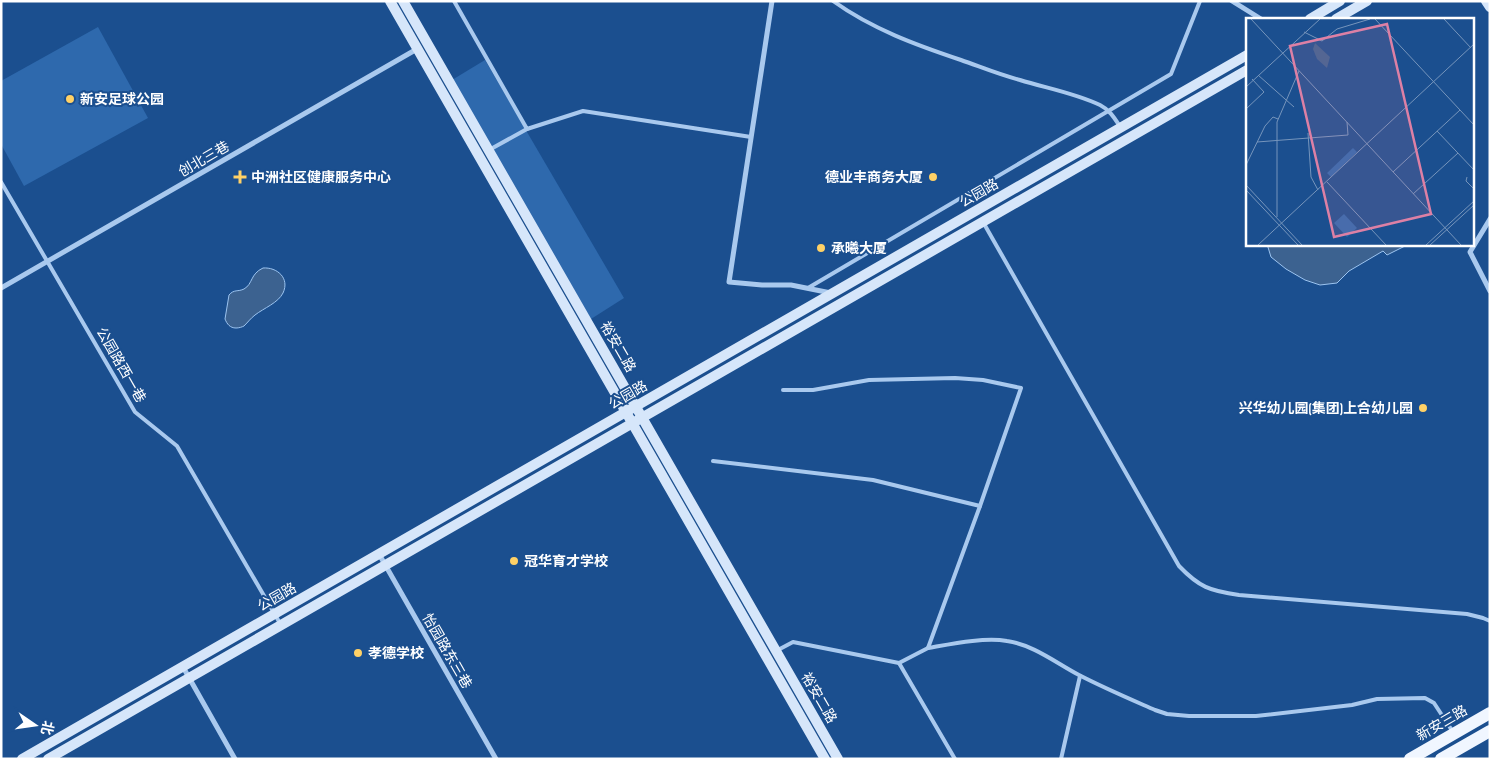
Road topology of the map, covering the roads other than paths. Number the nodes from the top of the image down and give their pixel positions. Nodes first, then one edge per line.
1 (390, 1) edge
2 (403, 1) edge
3 (454, 1) edge
4 (772, 1) edge
5 (833, 1) edge
6 (1200, 1) edge
7 (1232, 1) edge
8 (1340, 1) edge
9 (1367, 1) edge
10 (1486, 1) edge
11 (1490, 7) edge
12 (1258, 18) edge
13 (1312, 18) edge
14 (1338, 18) edge
15 (417, 48) junction
16 (1246, 56) edge
17 (1246, 71) edge
18 (1109, 111) junction
19 (1121, 128) junction
20 (527, 129) junction
21 (751, 137) junction
22 (489, 150) junction
23 (1, 182) edge
24 (1490, 219) edge
25 (983, 222) junction
26 (48, 262) junction
27 (1, 288) edge
28 (808, 288) junction
29 (1490, 291) edge
30 (832, 294) junction
31 (783, 390) dead end
32 (636, 406) junction
33 (626, 412) junction
34 (642, 417) junction
35 (632, 423) junction
36 (713, 461) dead end
37 (980, 506) junction
38 (378, 554) junction
39 (385, 565) junction
40 (275, 614) junction
41 (1490, 621) edge
42 (281, 624) junction
43 (928, 648) junction
44 (776, 651) junction
45 (766, 657) junction
46 (899, 663) junction
47 (183, 666) junction
48 (1080, 676) junction
49 (189, 678) junction
50 (1490, 713) edge
51 (1490, 731) edge
52 (1454, 734) junction
53 (22, 759) edge
54 (48, 759) edge
55 (234, 759) edge
56 (496, 759) edge
57 (825, 759) edge
58 (838, 759) edge
59 (955, 759) edge
60 (1061, 759) edge
61 (1410, 759) edge
62 (1442, 759) edge

1 - 15 main road, 裕安二路
2 - 22 main road, 裕安二路
3 - 20 lane
4 - 21 street
5 - 18 lane
6 - 18 lane
7 - 12 street
8 - 13 main road
9 - 14 main road
10 - 11 main road
15 - 26 street, 创北三巷
15 - 33 main road, 裕安二路
16 - 19 main road, 公园路
17 - 25 main road, 公园路
18 - 19 lane
18 - 28 lane
19 - 30 main road, 公园路
20 - 21 lane
20 - 22 lane
21 - 28 street
22 - 32 main road, 裕安二路
23 - 26 lane, 公园路西一巷
24 - 29 street
25 - 34 main road, 公园路
25 - 41 lane
26 - 27 street, 创北三巷
26 - 40 lane, 公园路西一巷
28 - 30 street
30 - 32 main road, 公园路
31 - 37 lane
32 - 33 main road, 公园路
32 - 34 main road, 裕安二路
33 - 35 main road, 裕安二路
33 - 38 main road, 公园路
34 - 35 main road, 公园路
34 - 44 main road, 裕安二路
35 - 39 main road, 公园路
35 - 45 main road, 裕安二路
36 - 37 lane
37 - 43 lane
38 - 39 street, 怡园路东三巷
38 - 40 main road, 公园路
39 - 42 main road, 公园路
39 - 56 street, 怡园路东三巷
40 - 42 lane, 公园路西一巷
40 - 47 main road, 公园路
42 - 49 main road, 公园路
43 - 46 lane
43 - 48 lane
44 - 45 lane
44 - 46 lane
44 - 58 main road, 裕安二路
45 - 57 main road, 裕安二路
46 - 59 lane
47 - 49 street
47 - 53 main road, 公园路
48 - 52 lane
48 - 60 lane
49 - 54 main road, 公园路
49 - 55 street
50 - 52 main road, 新安三路
51 - 62 main road
52 - 61 main road, 新安三路

